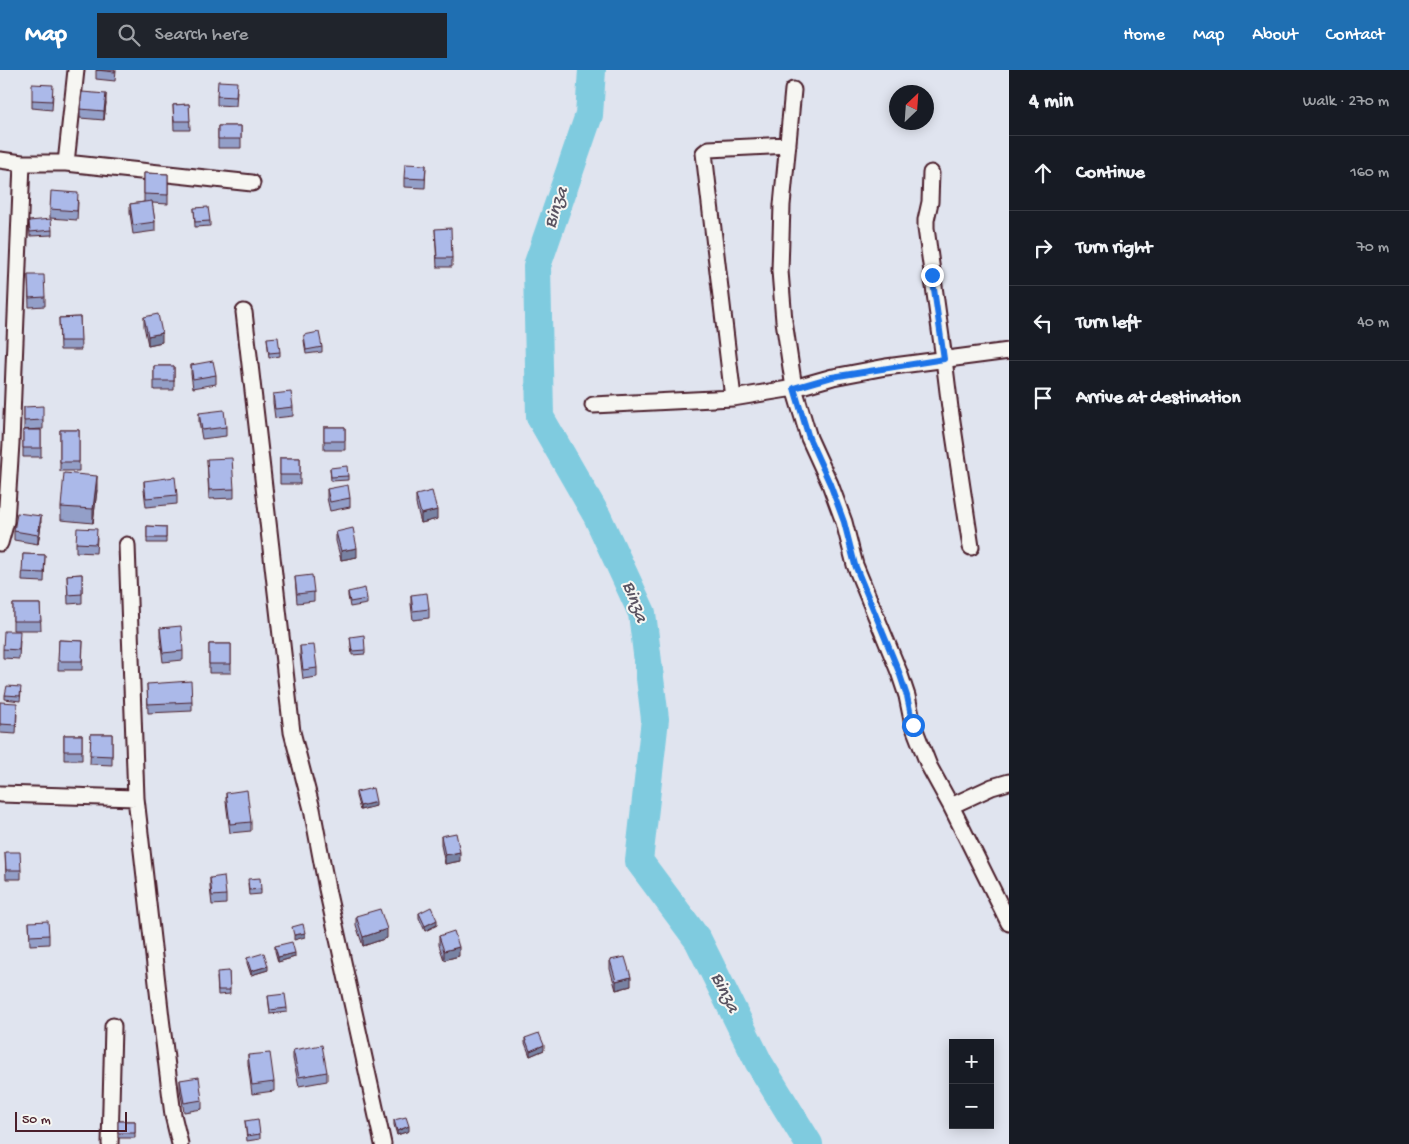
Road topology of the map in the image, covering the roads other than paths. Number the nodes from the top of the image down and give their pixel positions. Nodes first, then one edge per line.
1 (76, 70) edge
2 (793, 90) dead end
3 (788, 145) junction
4 (0, 160) edge
5 (66, 162) junction
6 (22, 163) junction
7 (931, 173) dead end
8 (252, 183) dead end
9 (244, 312) dead end
10 (1009, 351) edge
11 (944, 359) junction
12 (794, 388) junction
13 (734, 398) junction
14 (593, 405) dead end
15 (0, 543) edge
16 (127, 545) dead end
17 (972, 547) dead end
18 (1009, 782) edge
19 (0, 794) edge
20 (136, 798) junction
21 (950, 806) junction
22 (1009, 924) edge
23 (113, 1026) dead end
24 (110, 1144) edge
25 (180, 1144) edge
26 (383, 1144) edge

1 - 5 street
2 - 3 street
3 - 12 street
3 - 13 street
4 - 6 street
5 - 6 street
5 - 8 street
6 - 15 street
7 - 11 street
9 - 26 street
10 - 11 street
11 - 12 street
11 - 17 street
12 - 13 street
12 - 21 street
13 - 14 street
16 - 20 street
18 - 21 street
19 - 20 street
20 - 25 street
21 - 22 street
23 - 24 street

